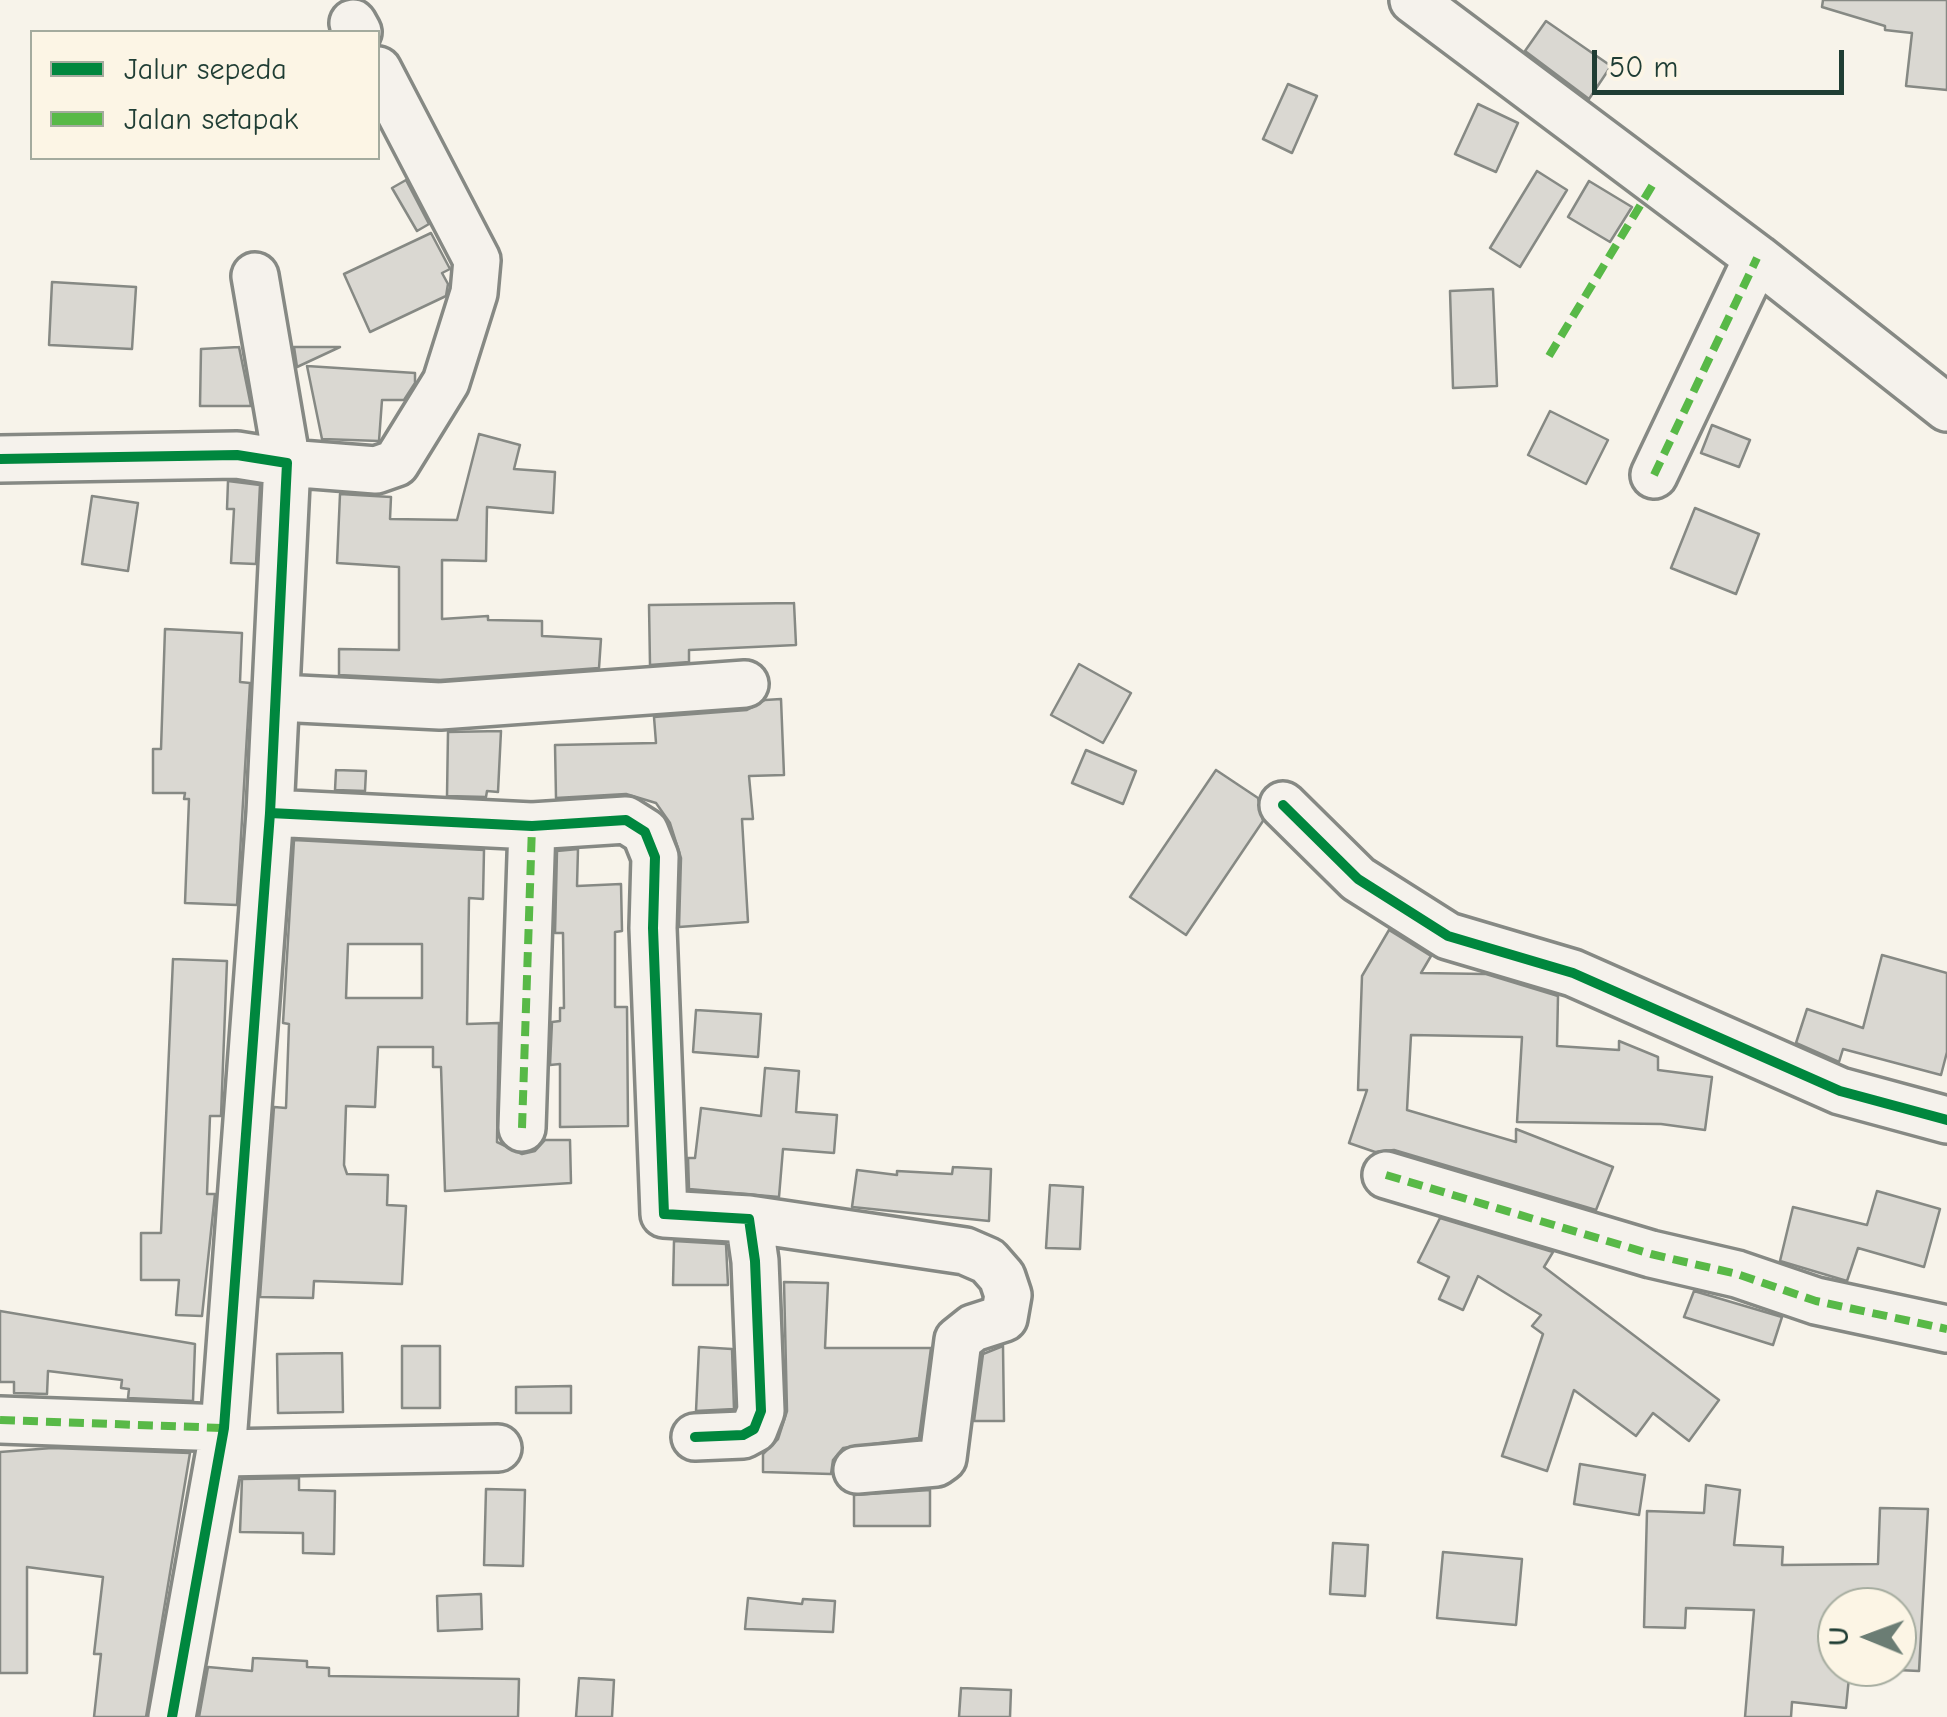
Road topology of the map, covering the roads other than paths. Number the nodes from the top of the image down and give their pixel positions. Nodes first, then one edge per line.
1 (1413, 0) edge
2 (380, 74) edge
3 (1757, 258) junction
4 (255, 276) dead end
5 (1947, 408) edge
6 (0, 459) edge
7 (287, 463) junction
8 (1654, 475) dead end
9 (744, 684) dead end
10 (278, 698) junction
11 (1284, 805) dead end
12 (270, 814) junction
13 (532, 826) junction
14 (1947, 1120) edge
15 (522, 1128) dead end
16 (1386, 1175) dead end
17 (748, 1220) junction
18 (1947, 1329) edge
19 (0, 1420) edge
20 (695, 1436) dead end
21 (222, 1440) junction
22 (498, 1448) dead end
23 (857, 1470) dead end
24 (172, 1717) edge

1 - 3 street
2 - 7 street
3 - 5 street
3 - 8 street
4 - 7 street
6 - 7 street
7 - 10 street
9 - 10 street
10 - 12 street
11 - 14 street
12 - 13 street
12 - 21 street
13 - 15 street
13 - 17 street
16 - 18 street
17 - 20 street
17 - 23 street
19 - 21 street
21 - 22 street
21 - 24 street

